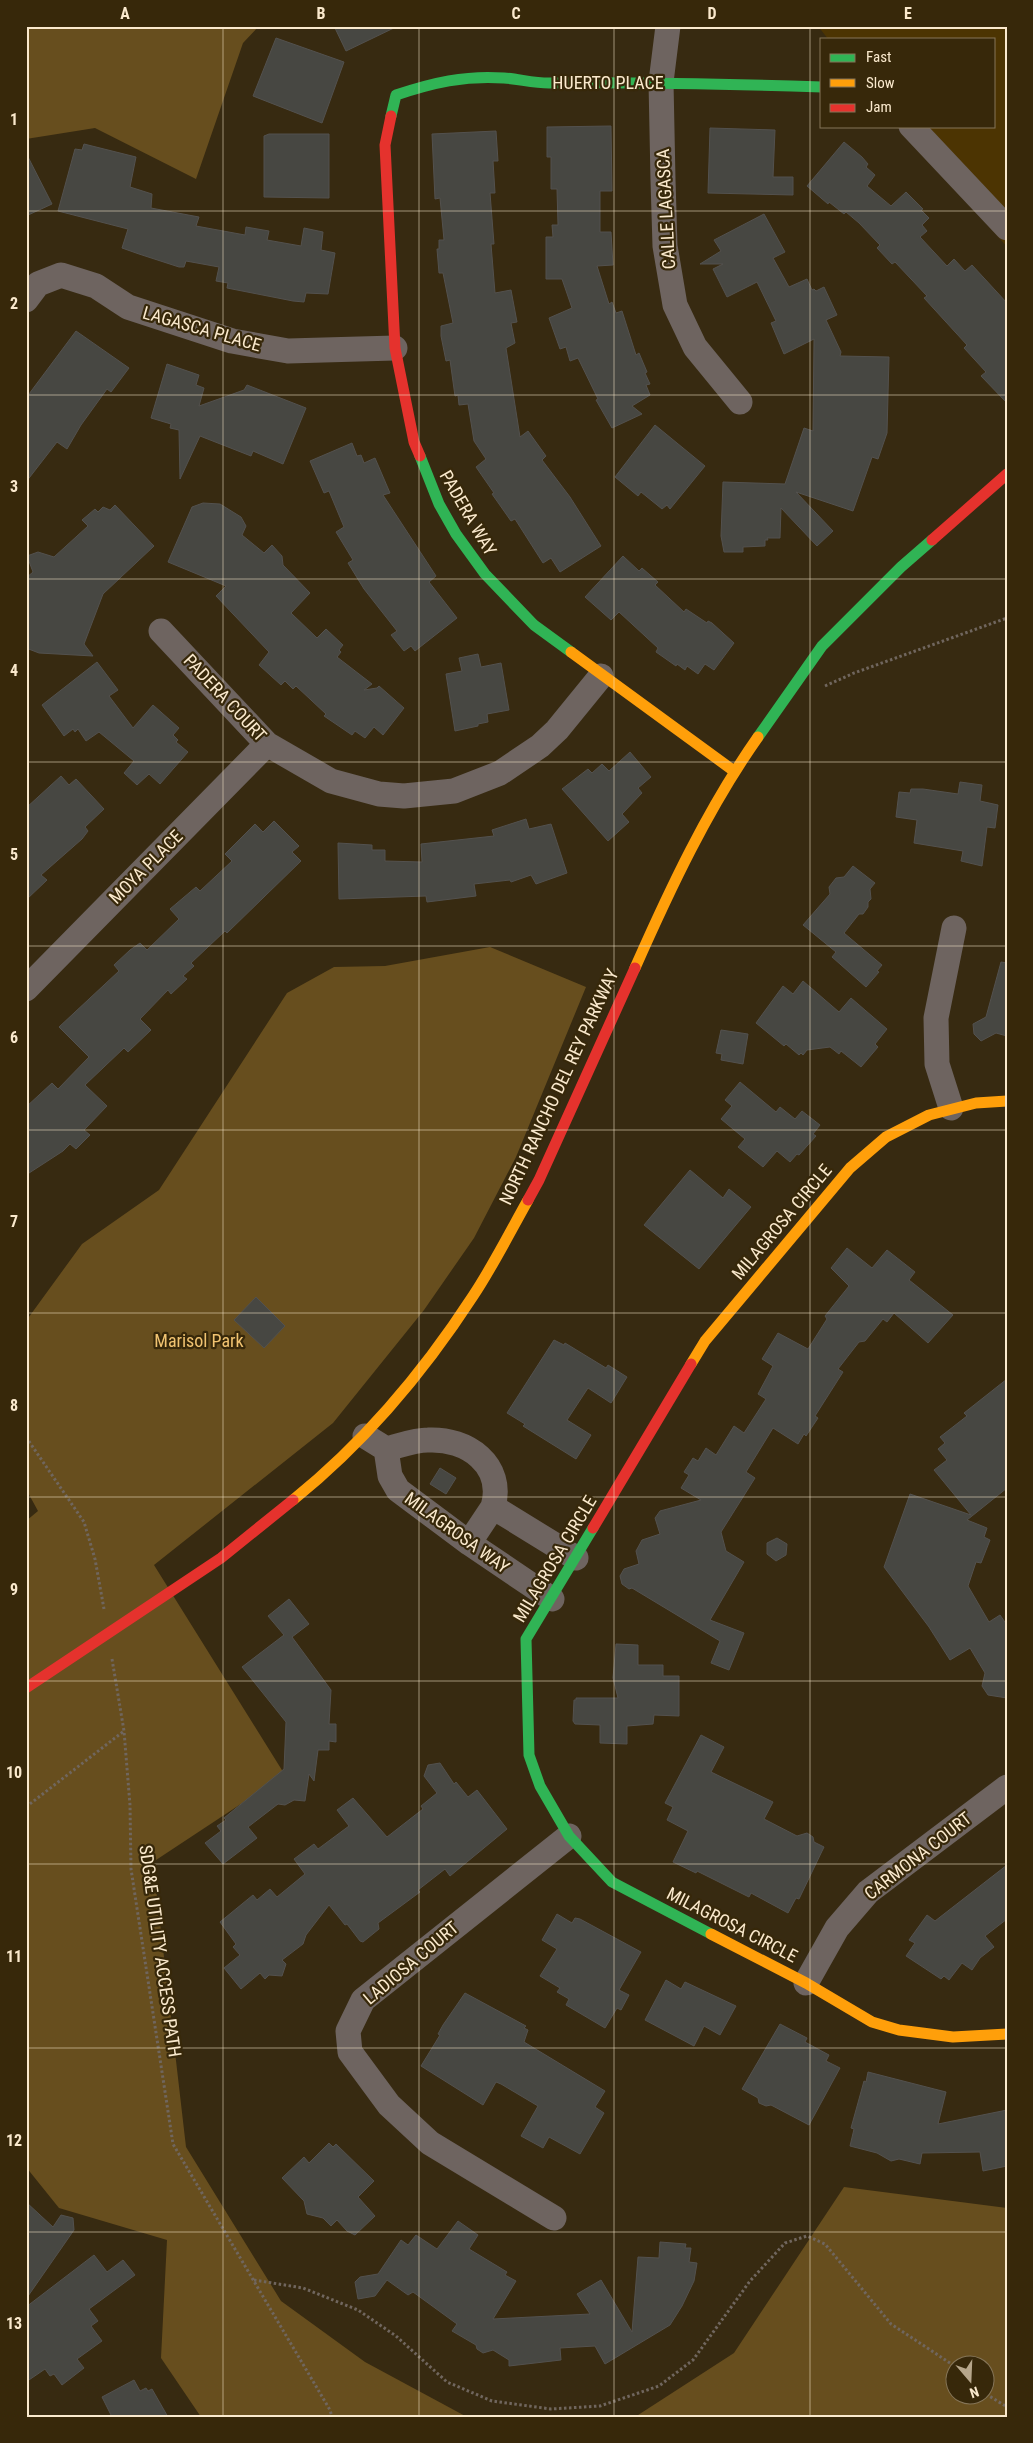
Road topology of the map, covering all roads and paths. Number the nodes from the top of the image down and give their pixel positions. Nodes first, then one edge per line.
1 (668, 26) edge
2 (661, 82) junction
3 (820, 87) edge
4 (396, 95) joint
5 (913, 128) edge
6 (1007, 228) edge
7 (26, 300) edge
8 (395, 348) junction
9 (740, 402) dead end
10 (1007, 474) edge
11 (1007, 618) edge
12 (161, 631) dead end
13 (601, 676) junction
14 (821, 688) dead end
15 (267, 744) junction
16 (734, 771) junction
17 (954, 928) dead end
18 (26, 989) edge
19 (1007, 1101) edge
20 (951, 1108) junction
21 (365, 1436) junction
22 (26, 1437) edge
23 (386, 1449) junction
24 (493, 1507) junction
25 (469, 1543) junction
26 (576, 1558) junction
27 (552, 1600) junction
28 (108, 1634) junction
29 (26, 1688) edge
30 (124, 1731) junction
31 (1007, 1787) edge
32 (26, 1807) edge
33 (569, 1836) junction
34 (806, 1983) junction
35 (1007, 2034) edge
36 (554, 2218) dead end
37 (254, 2280) junction
38 (946, 2360) edge
39 (996, 2400) edge
40 (1007, 2407) edge
41 (332, 2417) edge

1 - 2 street, CALLE LAGASCA
2 - 3 street, HUERTO PLACE
2 - 4 street, HUERTO PLACE
2 - 9 street, CALLE LAGASCA
4 - 8 street, PADERA WAY
5 - 6 street
7 - 8 street, LAGASCA PLACE
8 - 13 street, PADERA WAY
10 - 16 street, NORTH RANCHO DEL REY PARKWAY
11 - 14 path
12 - 15 street, PADERA COURT
13 - 15 street, PADERA COURT
13 - 16 street, PADERA WAY
15 - 18 street, MOYA PLACE
16 - 21 street, NORTH RANCHO DEL REY PARKWAY
17 - 20 street
19 - 20 street, MILAGROSA CIRCLE
20 - 26 street, MILAGROSA CIRCLE
21 - 23 street
21 - 28 street, NORTH RANCHO DEL REY PARKWAY
22 - 28 path, SDG&E UTILITY ACCESS PATH
23 - 24 street
23 - 25 street, MILAGROSA WAY
24 - 25 street
24 - 26 street
25 - 27 street, MILAGROSA WAY
26 - 27 street, MILAGROSA CIRCLE
27 - 33 street, MILAGROSA CIRCLE
28 - 29 street, NORTH RANCHO DEL REY PARKWAY
28 - 30 path, SDG&E UTILITY ACCESS PATH
30 - 32 path
30 - 37 path, SDG&E UTILITY ACCESS PATH
31 - 34 street, CARMONA COURT
33 - 34 street, MILAGROSA CIRCLE
33 - 36 street, LADIOSA COURT
34 - 35 street, MILAGROSA CIRCLE
37 - 38 path
37 - 41 path, SDG&E UTILITY ACCESS PATH
39 - 40 path

